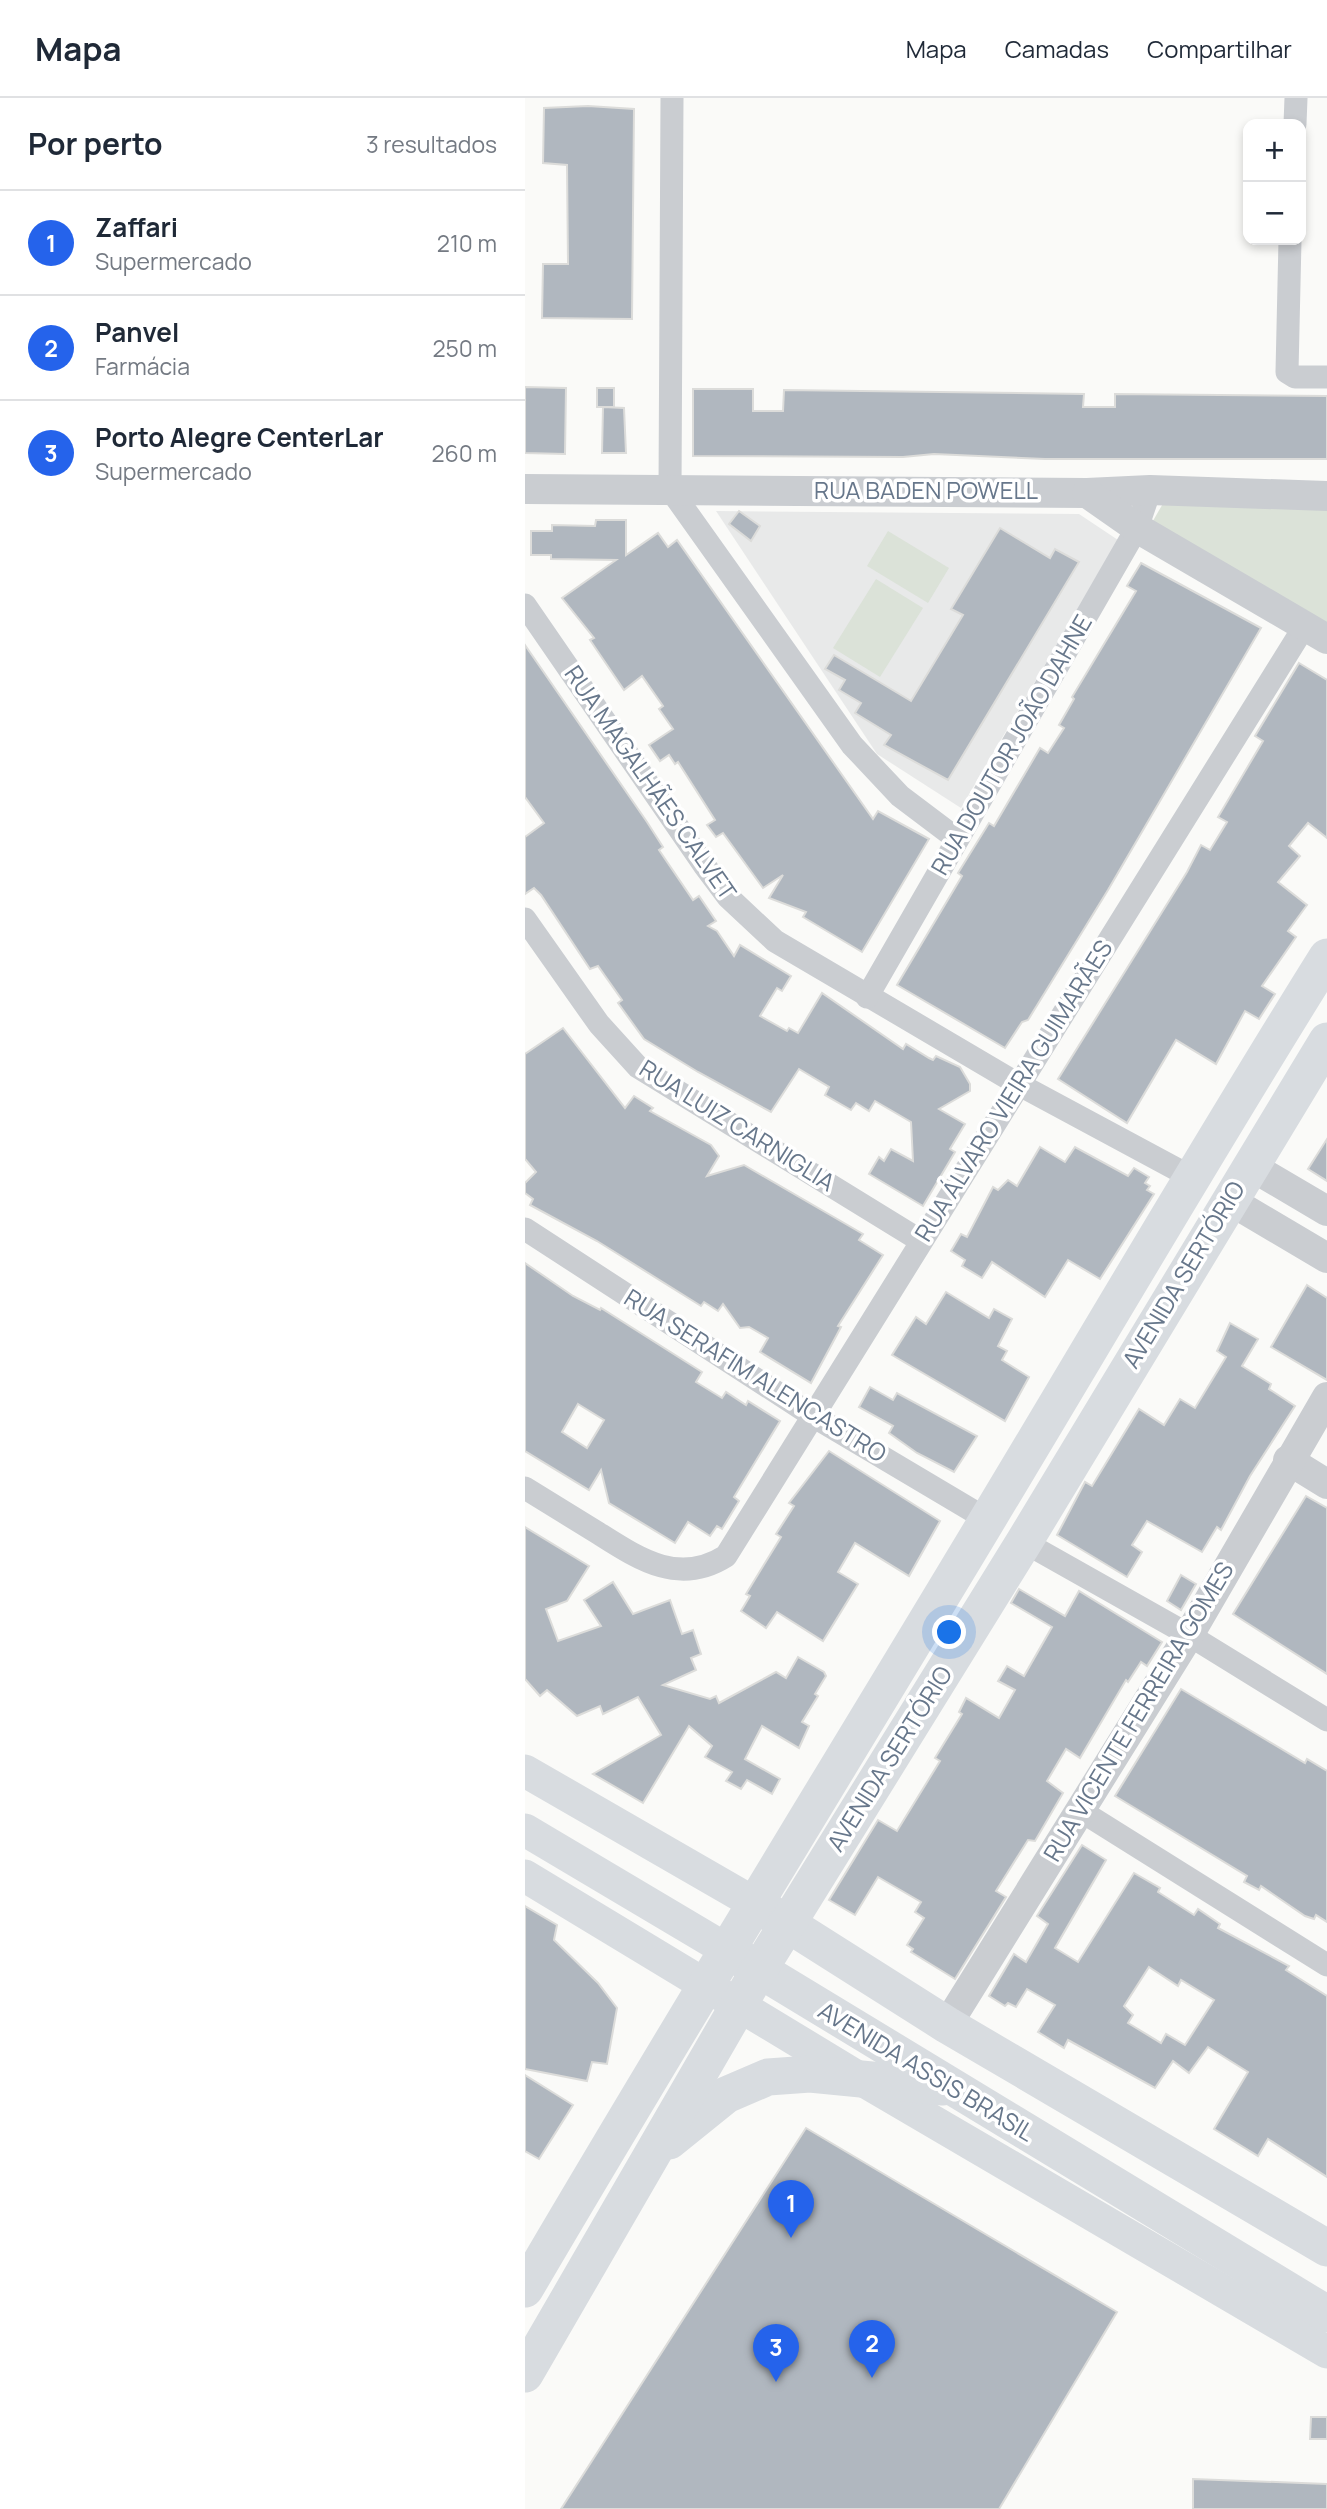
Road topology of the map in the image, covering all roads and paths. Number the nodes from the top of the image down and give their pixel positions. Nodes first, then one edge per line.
1 (672, 98) edge
2 (1296, 98) edge
3 (1295, 119) edge
4 (1290, 245) edge
5 (1327, 377) edge
6 (525, 489) edge
7 (670, 489) junction
8 (1150, 490) junction
9 (1087, 493) junction
10 (1327, 496) edge
11 (1137, 528) junction
12 (525, 605) edge
13 (1315, 633) edge
14 (957, 839) junction
15 (525, 919) edge
16 (1327, 957) edge
17 (867, 997) junction
18 (1327, 1041) edge
19 (1018, 1084) junction
20 (1249, 1165) junction
21 (1191, 1177) junction
22 (1229, 1200) junction
23 (1327, 1211) edge
24 (525, 1229) edge
25 (921, 1241) junction
26 (1327, 1258) edge
27 (1327, 1397) edge
28 (813, 1416) junction
29 (1288, 1460) junction
30 (1327, 1484) edge
31 (525, 1488) edge
32 (988, 1520) junction
33 (1024, 1542) junction
34 (1189, 1635) junction
35 (1327, 1720) edge
36 (525, 1771) edge
37 (1081, 1811) junction
38 (525, 1830) edge
39 (525, 1876) edge
40 (754, 1903) junction
41 (788, 1923) junction
42 (727, 1950) junction
43 (1327, 1965) edge
44 (759, 1970) junction
45 (706, 1985) junction
46 (739, 2004) junction
47 (947, 2025) junction
48 (864, 2081) junction
49 (950, 2088) junction
50 (657, 2151) junction
51 (1327, 2248) edge
52 (525, 2289) edge
53 (1327, 2314) edge
54 (1327, 2352) edge
55 (525, 2374) edge

1 - 7 street
2 - 3 street
4 - 5 street
6 - 7 street, RUA BADEN POWELL
7 - 9 street, RUA BADEN POWELL
7 - 14 street
8 - 9 street, RUA BADEN POWELL
8 - 10 street, RUA BADEN POWELL
8 - 11 street, RUA DOUTOR JOÃO DAHNE
9 - 11 street
11 - 13 street
11 - 14 street, RUA DOUTOR JOÃO DAHNE
12 - 17 street, RUA MAGALHÃES CALVET
13 - 19 street, RUA ÁLVARO VIEIRA GUIMARÃES
14 - 17 street, RUA DOUTOR JOÃO DAHNE
15 - 25 street, RUA LUIZ CARNIGLIA
16 - 21 main road, AVENIDA SERTÓRIO
17 - 19 street, RUA MAGALHÃES CALVET
18 - 20 main road, AVENIDA SERTÓRIO
19 - 21 street, RUA MAGALHÃES CALVET
19 - 25 street, RUA ÁLVARO VIEIRA GUIMARÃES
20 - 22 main road, AVENIDA SERTÓRIO
20 - 23 street
21 - 32 main road, AVENIDA SERTÓRIO
22 - 26 street
22 - 33 main road, AVENIDA SERTÓRIO
24 - 28 street, RUA SERAFIM ALENCASTRO
25 - 28 street, RUA ÁLVARO VIEIRA GUIMARÃES
27 - 29 street, RUA VICENTE FERREIRA GOMES
28 - 31 street, RUA ÁLVARO VIEIRA GUIMARÃES
28 - 32 street, RUA SERAFIM ALENCASTRO
29 - 30 street
29 - 34 street, RUA VICENTE FERREIRA GOMES
32 - 40 main road, AVENIDA SERTÓRIO
33 - 34 street
33 - 41 main road, AVENIDA SERTÓRIO
34 - 35 street
34 - 37 street, RUA VICENTE FERREIRA GOMES
36 - 40 main road, AVENIDA ASSIS BRASIL
37 - 43 street
37 - 47 street, RUA VICENTE FERREIRA GOMES
38 - 42 main road, AVENIDA ASSIS BRASIL
39 - 45 main road, AVENIDA ASSIS BRASIL
40 - 41 main road, AVENIDA ASSIS BRASIL
40 - 42 main road, AVENIDA SERTÓRIO
41 - 44 main road, AVENIDA SERTÓRIO
41 - 47 main road, AVENIDA ASSIS BRASIL
42 - 44 main road, AVENIDA ASSIS BRASIL
42 - 45 main road, AVENIDA SERTÓRIO
44 - 46 main road, AVENIDA SERTÓRIO
44 - 49 main road, AVENIDA ASSIS BRASIL
45 - 46 main road, AVENIDA ASSIS BRASIL
45 - 52 main road, AVENIDA SERTÓRIO
46 - 48 main road, AVENIDA ASSIS BRASIL
46 - 50 main road, AVENIDA SERTÓRIO
47 - 51 main road, AVENIDA ASSIS BRASIL
48 - 49 main road
48 - 50 main road
48 - 54 main road, AVENIDA ASSIS BRASIL
49 - 53 main road, AVENIDA ASSIS BRASIL
50 - 55 main road, AVENIDA SERTÓRIO

